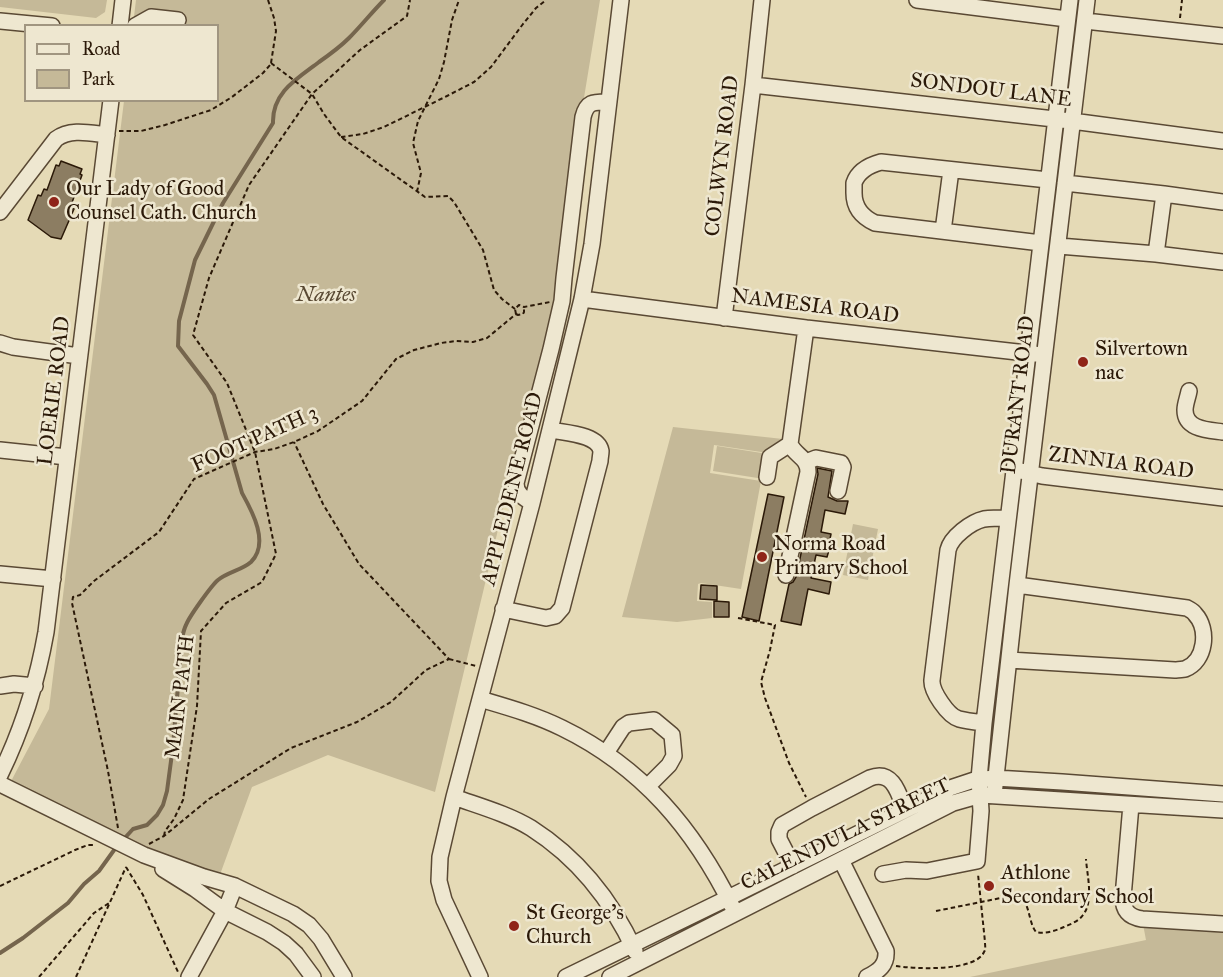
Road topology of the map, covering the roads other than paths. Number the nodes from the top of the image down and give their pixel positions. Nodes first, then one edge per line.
1 (123, 0) edge
2 (621, 0) edge
3 (762, 0) edge
4 (917, 0) edge
5 (1070, 0) edge
6 (1087, 0) edge
7 (970, 3) edge
8 (1067, 19) junction
9 (178, 20) dead end
10 (0, 21) edge
11 (1085, 21) junction
12 (31, 24) edge
13 (120, 24) edge
14 (139, 24) edge
15 (1223, 36) edge
16 (753, 85) junction
17 (111, 102) edge
18 (609, 102) junction
19 (1056, 120) junction
20 (1072, 122) junction
21 (113, 133) junction
22 (1223, 141) edge
23 (951, 170) junction
24 (1048, 180) junction
25 (1065, 183) junction
26 (1164, 194) junction
27 (1223, 202) edge
28 (0, 212) edge
29 (943, 231) junction
30 (1041, 243) junction
31 (1059, 246) junction
32 (1156, 254) junction
33 (1223, 262) edge
34 (558, 301) junction
35 (581, 302) junction
36 (724, 318) junction
37 (806, 328) junction
38 (0, 343) edge
39 (1028, 353) junction
40 (1044, 355) junction
41 (79, 356) junction
42 (1189, 391) dead end
43 (550, 430) junction
44 (1223, 432) edge
45 (790, 444) junction
46 (0, 450) edge
47 (67, 457) junction
48 (806, 462) junction
49 (1014, 470) junction
50 (1031, 474) junction
51 (766, 477) dead end
52 (838, 491) dead end
53 (1223, 498) edge
54 (532, 503) junction
55 (1008, 518) junction
56 (0, 573) edge
57 (786, 575) dead end
58 (53, 579) junction
59 (1017, 585) junction
60 (503, 609) junction
61 (996, 620) junction
62 (1013, 622) junction
63 (1008, 660) junction
64 (0, 686) edge
65 (34, 686) junction
66 (480, 699) junction
67 (984, 723) junction
68 (606, 753) junction
69 (0, 775) edge
70 (995, 778) junction
71 (0, 784) edge
72 (648, 786) junction
73 (984, 789) junction
74 (1223, 794) edge
75 (454, 797) junction
76 (1131, 805) junction
77 (905, 810) junction
78 (1223, 810) edge
79 (141, 850) junction
80 (841, 860) junction
81 (793, 866) junction
82 (883, 874) dead end
83 (235, 886) junction
84 (728, 898) junction
85 (225, 911) junction
86 (735, 913) junction
87 (1223, 924) edge
88 (632, 944) junction
89 (640, 962) junction
90 (875, 973) edge
91 (189, 977) edge
92 (313, 977) edge
93 (344, 977) edge
94 (480, 977) edge
95 (566, 977) edge
96 (610, 977) edge

1 - 13 street
2 - 18 street, APPLEDENE ROAD
3 - 16 street, COLWYN ROAD
4 - 7 street
5 - 8 street, DURANT ROAD
6 - 11 street, DURANT ROAD
7 - 8 street
8 - 19 street, DURANT ROAD
9 - 14 street
10 - 12 street
11 - 15 street
11 - 20 street, DURANT ROAD
16 - 19 street, SONDOU LANE
16 - 36 street, COLWYN ROAD
17 - 21 street, LOERIE ROAD
18 - 34 street
18 - 35 street, APPLEDENE ROAD
19 - 20 street, SONDOU LANE
19 - 24 street, DURANT ROAD
20 - 22 street, SONDOU LANE
20 - 25 street, DURANT ROAD
21 - 28 street
21 - 41 street, LOERIE ROAD
23 - 24 street
23 - 29 street
23 - 29 street
24 - 30 street, DURANT ROAD
25 - 26 street
25 - 31 street, DURANT ROAD
26 - 27 street
26 - 32 street
29 - 30 street
30 - 39 street, DURANT ROAD
31 - 32 street
31 - 40 street, DURANT ROAD
32 - 33 street
34 - 35 street, NAMESIA ROAD
34 - 54 street
35 - 36 street, NAMESIA ROAD
35 - 43 street, APPLEDENE ROAD
36 - 37 street, NAMESIA ROAD
37 - 39 street, NAMESIA ROAD
37 - 45 street
38 - 41 street
39 - 40 street, NAMESIA ROAD
39 - 49 street, DURANT ROAD
40 - 50 street, DURANT ROAD
41 - 47 street, LOERIE ROAD
42 - 44 street
43 - 54 street, APPLEDENE ROAD
43 - 60 street
45 - 48 street
45 - 51 street
46 - 47 street
47 - 58 street, LOERIE ROAD
48 - 52 street
48 - 57 street
49 - 50 street, ZINNIA ROAD
49 - 55 street, DURANT ROAD
50 - 53 street, ZINNIA ROAD
50 - 59 street, DURANT ROAD
54 - 60 street, APPLEDENE ROAD
55 - 61 street, DURANT ROAD
55 - 67 street
56 - 58 street
58 - 65 street, LOERIE ROAD
59 - 62 street, DURANT ROAD
59 - 63 street
60 - 66 street, APPLEDENE ROAD
61 - 62 street
61 - 67 street, DURANT ROAD
62 - 63 street, DURANT ROAD
63 - 70 street, DURANT ROAD
64 - 65 street
65 - 69 street, LOERIE ROAD
66 - 68 street
66 - 75 street, APPLEDENE ROAD
67 - 73 street, DURANT ROAD
68 - 72 street
68 - 72 street
70 - 73 street, CALENDULA STREET
70 - 74 street, CALENDULA STREET
71 - 79 street
72 - 84 street
73 - 76 street, CALENDULA STREET
73 - 77 street, CALENDULA STREET
73 - 80 street, CALENDULA STREET
73 - 82 street, DURANT ROAD
75 - 88 street
75 - 94 street, APPLEDENE ROAD
76 - 78 street, CALENDULA STREET
76 - 87 street
77 - 81 street, CALENDULA STREET
77 - 81 street, CALENDULA STREET
79 - 83 street
79 - 85 street
80 - 86 street, CALENDULA STREET
80 - 90 street
81 - 84 street, CALENDULA STREET
83 - 85 street
83 - 93 street
84 - 86 street
84 - 88 street, CALENDULA STREET
85 - 91 street
85 - 92 street
86 - 89 street, CALENDULA STREET
88 - 89 street
88 - 95 street, CALENDULA STREET
89 - 96 street, CALENDULA STREET

